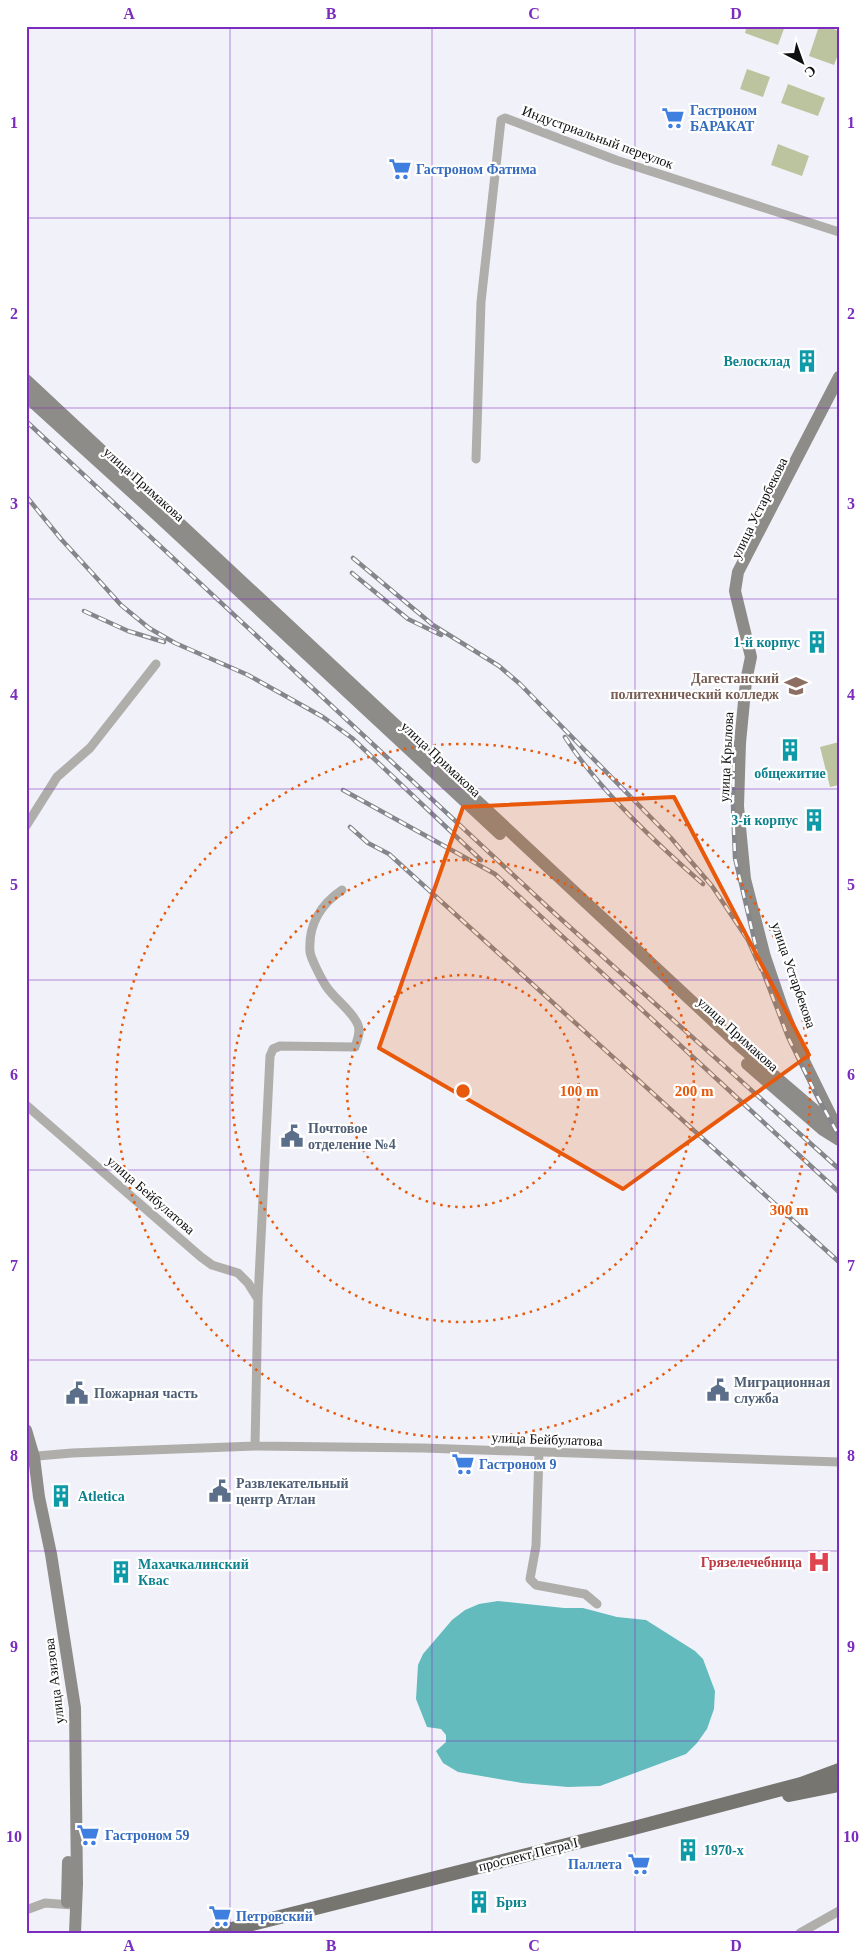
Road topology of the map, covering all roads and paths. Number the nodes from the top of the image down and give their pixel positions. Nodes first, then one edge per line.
1 (839, 232) edge
2 (839, 377) edge
3 (26, 380) edge
4 (839, 383) edge
5 (26, 396) edge
6 (476, 459) dead end
7 (156, 664) dead end
8 (26, 826) edge
9 (342, 890) dead end
10 (26, 1105) edge
11 (835, 1121) edge
12 (839, 1139) edge
13 (258, 1299) junction
14 (26, 1430) edge
15 (255, 1446) junction
16 (539, 1453) junction
17 (29, 1457) edge
18 (839, 1462) edge
19 (597, 1604) dead end
20 (839, 1770) edge
21 (838, 1785) edge
22 (71, 1905) junction
23 (26, 1910) edge
24 (839, 1911) edge
25 (67, 1933) edge
26 (75, 1933) edge
27 (216, 1933) edge
28 (254, 1933) edge
29 (800, 1933) edge

1 - 6 street, Индустриальный переулок
2 - 11 main road, улица Крылова
3 - 11 main road, улица Примакова
4 - 11 main road, улица Устарбекова
5 - 12 main road, улица Примакова
7 - 8 street
9 - 13 street
10 - 13 street, улица Бейбулатова
11 - 12 main road
13 - 15 street
14 - 17 main road, улица Азизова
15 - 16 street, улица Бейбулатова
15 - 17 street, улица Бейбулатова
16 - 18 street, улица Бейбулатова
16 - 19 street
17 - 22 main road, улица Азизова
20 - 27 main road, проспект Петра I
21 - 28 main road, проспект Петра I
22 - 23 street
22 - 25 main road, улица Азизова
22 - 26 main road, улица Азизова
24 - 29 street

